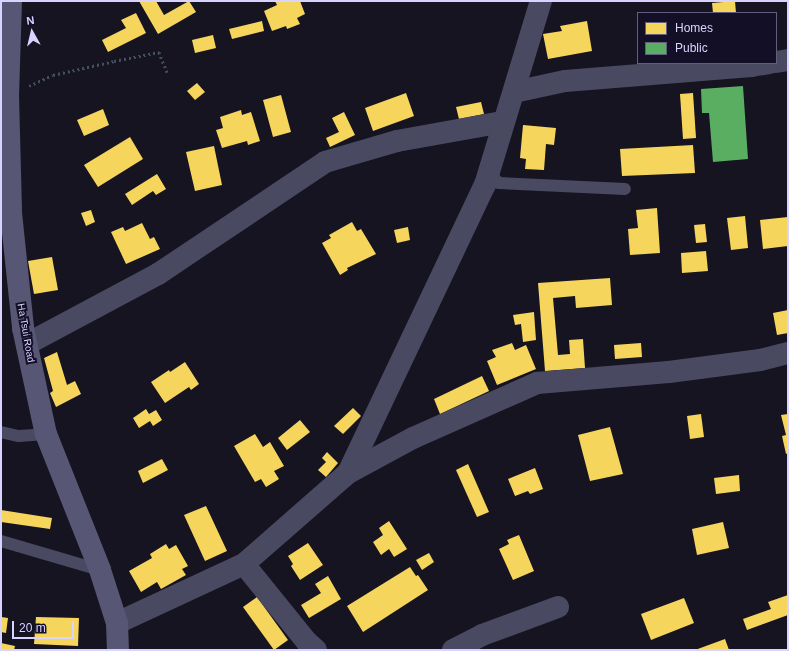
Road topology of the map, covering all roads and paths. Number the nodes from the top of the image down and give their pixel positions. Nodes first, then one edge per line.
1 (11, 1) edge
2 (541, 1) edge
3 (788, 60) edge
4 (777, 62) edge
5 (763, 64) edge
6 (167, 72) dead end
7 (514, 92) junction
8 (8, 95) junction
9 (504, 122) junction
10 (489, 173) junction
11 (625, 189) dead end
12 (6, 213) edge
13 (27, 344) junction
14 (788, 354) edge
15 (1, 432) edge
16 (46, 434) junction
17 (348, 473) junction
18 (1, 541) edge
19 (244, 564) junction
20 (100, 570) junction
21 (558, 607) dead end
22 (117, 623) junction
23 (118, 650) edge
24 (316, 650) edge
25 (453, 650) edge

1 - 8 street, Ha Tsui Road
2 - 7 street
3 - 4 street
5 - 7 street
6 - 8 path
7 - 9 street
8 - 12 street, Ha Tsui Road
9 - 10 street
9 - 13 street
10 - 11 lane
10 - 17 street
12 - 13 street, Ha Tsui Road
13 - 16 street, Ha Tsui Road
14 - 17 street
15 - 16 lane
16 - 20 street, Ha Tsui Road
17 - 19 street
18 - 20 lane
19 - 22 street
19 - 24 street
20 - 22 street, Ha Tsui Road
21 - 25 street
22 - 23 street, Ha Tsui Road

